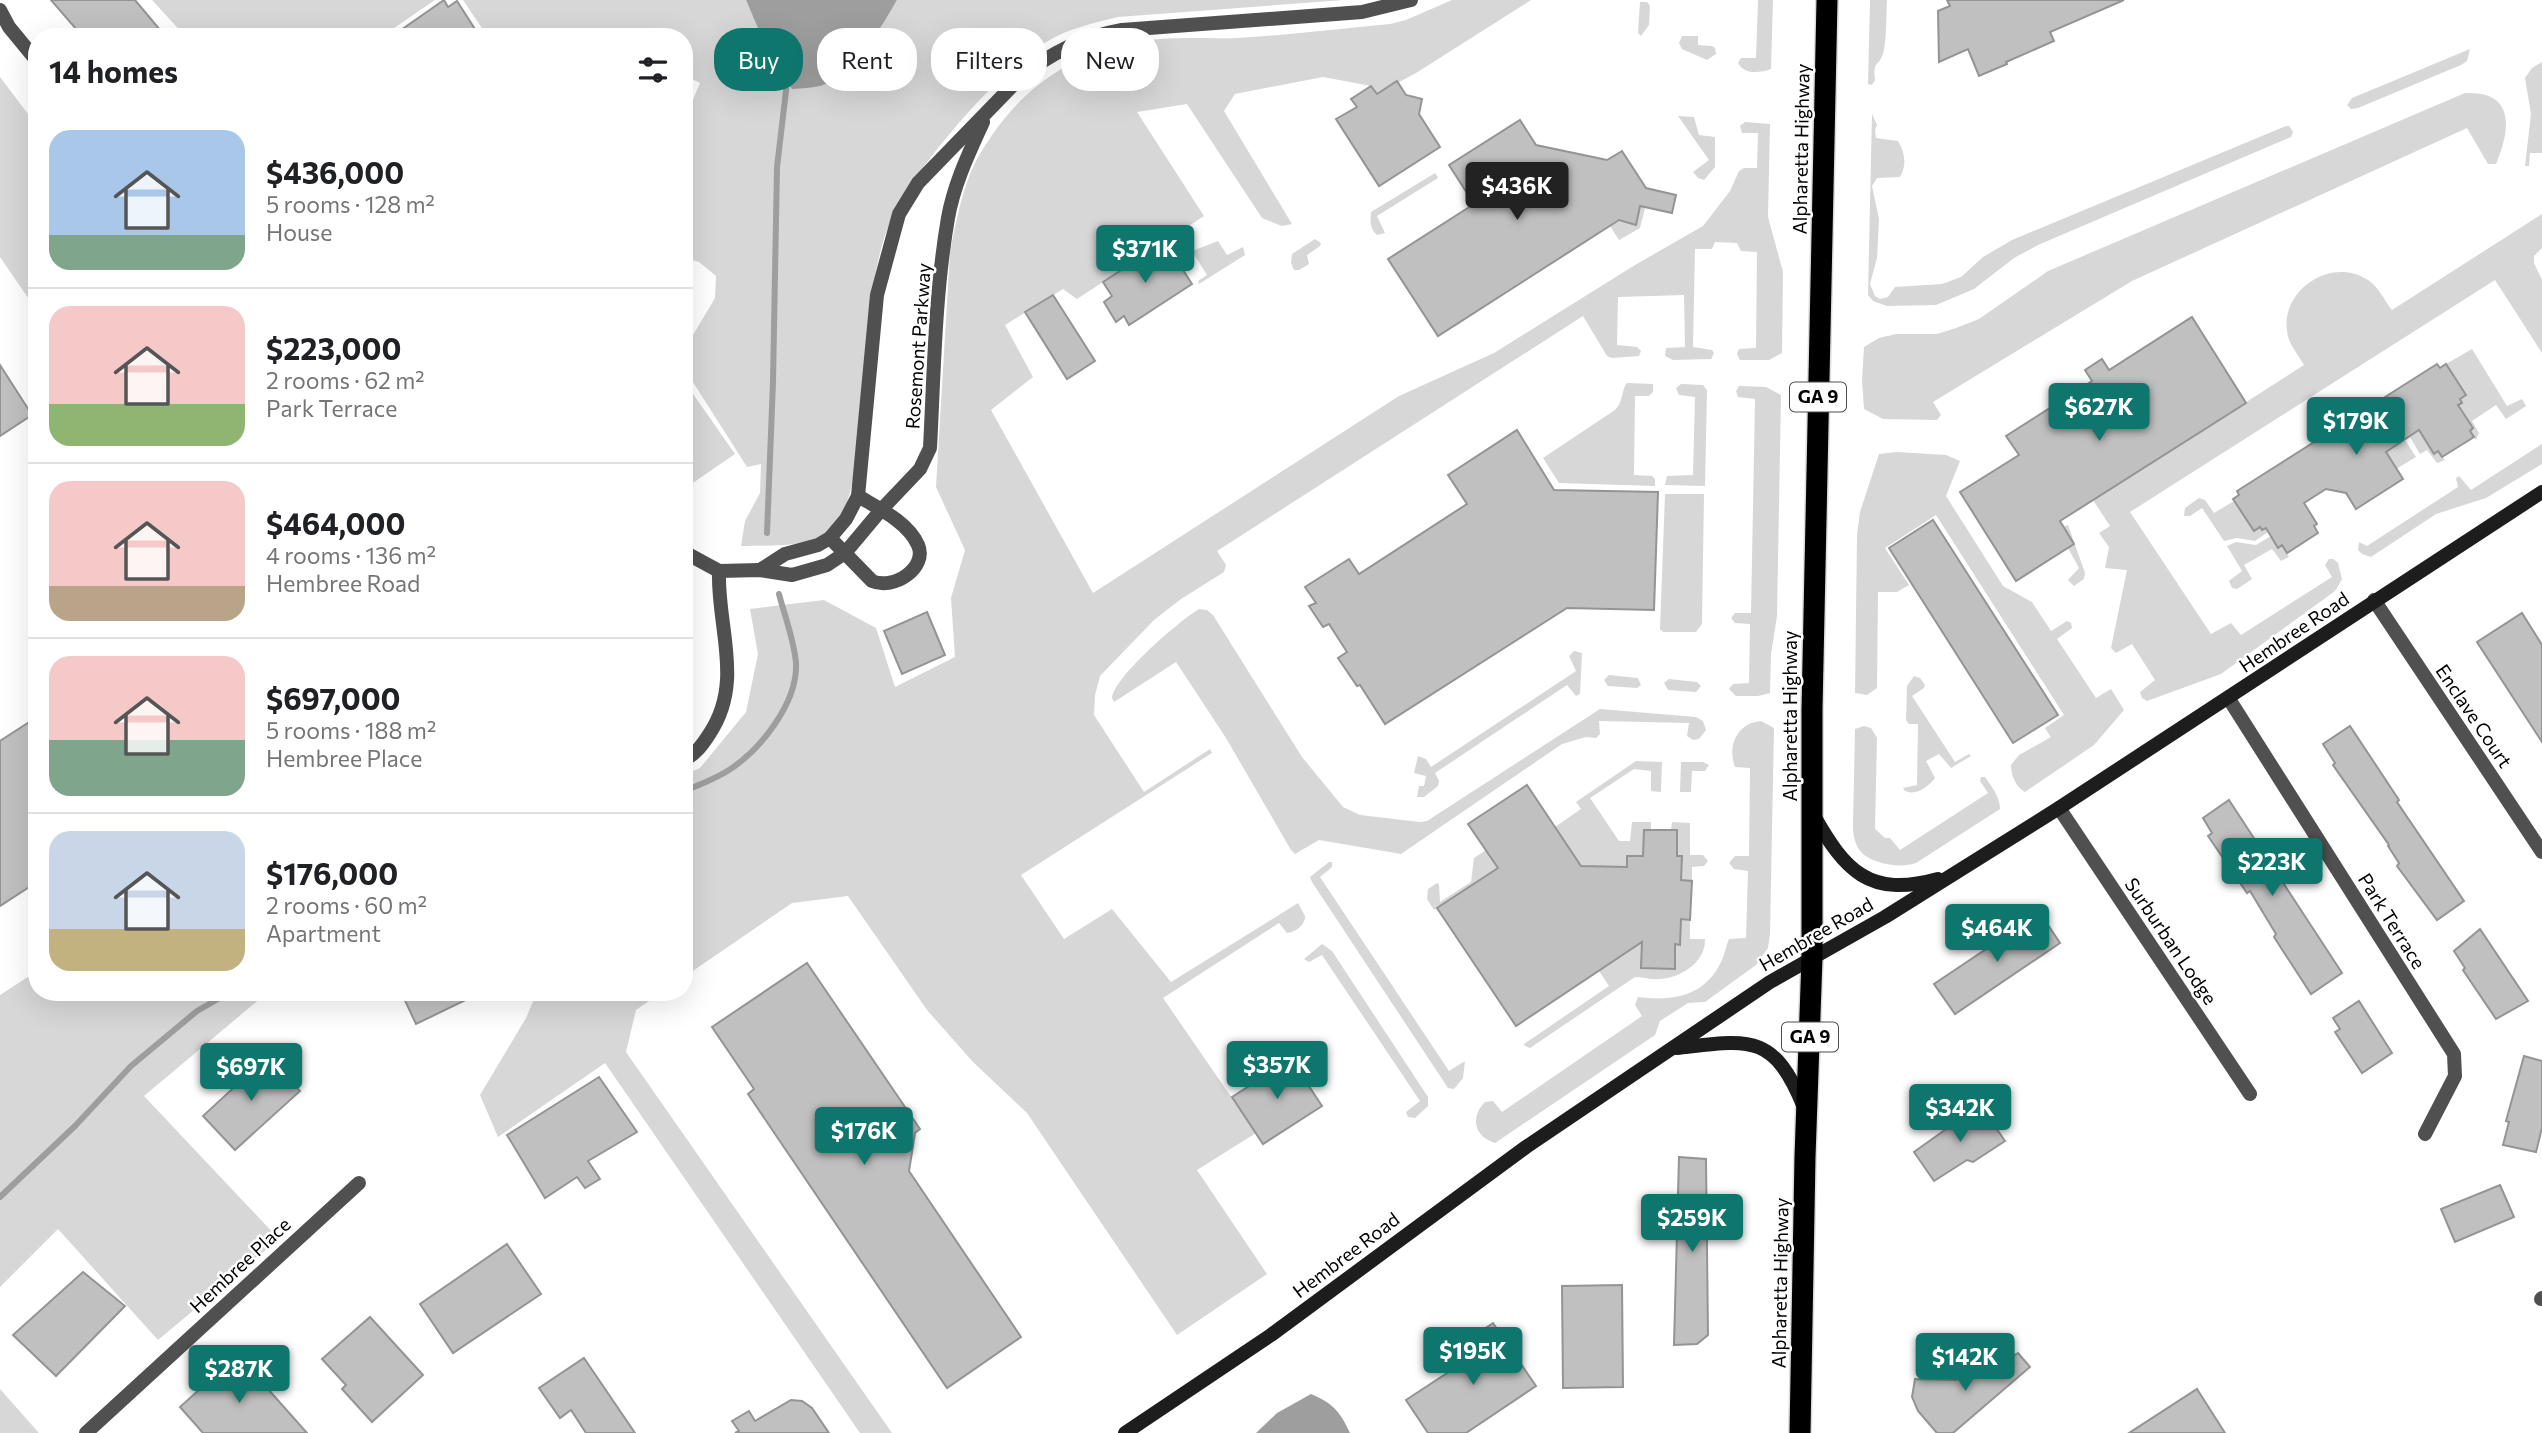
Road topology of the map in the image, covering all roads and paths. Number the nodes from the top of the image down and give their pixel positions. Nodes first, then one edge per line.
1 (1411, 0) edge
2 (1827, 0) edge
3 (0, 10) edge
4 (28, 50) edge
5 (988, 111) junction
6 (2542, 492) edge
7 (858, 496) junction
8 (881, 510) junction
9 (830, 538) junction
10 (845, 553) junction
11 (693, 557) edge
12 (760, 570) junction
13 (719, 571) junction
14 (2374, 600) junction
15 (2229, 699) junction
16 (693, 755) edge
17 (2059, 808) junction
18 (1812, 812) junction
19 (2542, 852) edge
20 (1952, 875) junction
21 (1812, 958) junction
22 (1672, 1049) junction
23 (2250, 1094) dead end
24 (1807, 1116) junction
25 (2425, 1134) dead end
26 (359, 1183) dead end
27 (86, 1433) edge
28 (1125, 1433) edge
29 (1800, 1433) edge

1 - 5 street, Rosemont Parkway
2 - 18 highway, Alpharetta Highway / GA 9
3 - 4 street
5 - 7 street, Rosemont Parkway
5 - 8 street, Rosemont Parkway
6 - 14 street, Hembree Road
7 - 8 street
7 - 9 street, Rosemont Parkway
8 - 10 street, Rosemont Parkway
8 - 10 street
9 - 10 street
9 - 12 street, Rosemont Parkway
10 - 12 street, Rosemont Parkway
11 - 13 street, Rosemont Parkway
12 - 13 street, Rosemont Parkway
13 - 16 street
14 - 15 street, Hembree Road
14 - 19 street, Enclave Court
15 - 17 street, Hembree Road
15 - 25 street, Park Terrace
17 - 20 street, Hembree Road
17 - 23 street, Surburban Lodge
18 - 20 street
18 - 21 highway, Alpharetta Highway / GA 9
20 - 21 street, Hembree Road
21 - 22 street, Hembree Road
21 - 24 highway, Alpharetta Highway / GA 9
22 - 24 street
22 - 28 street, Hembree Road
24 - 29 highway, Alpharetta Highway / GA 9
26 - 27 street, Hembree Place

